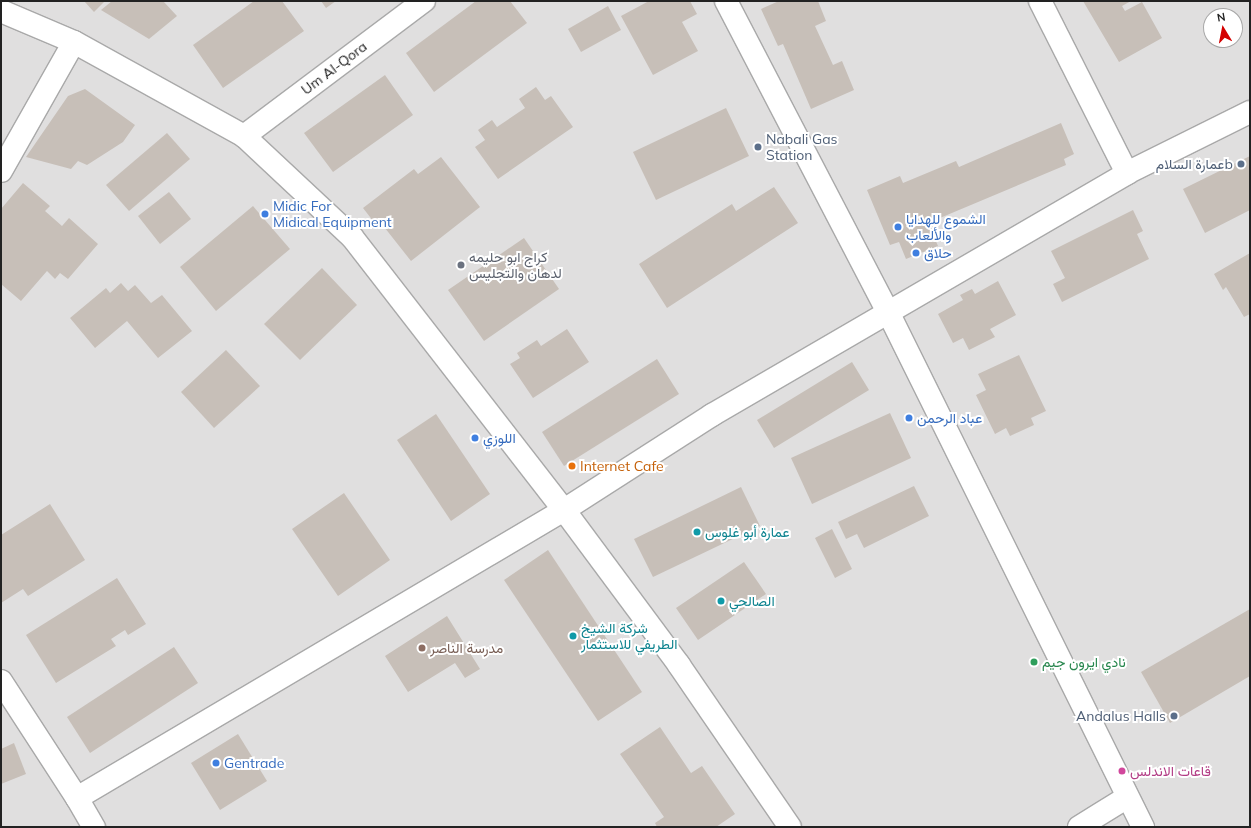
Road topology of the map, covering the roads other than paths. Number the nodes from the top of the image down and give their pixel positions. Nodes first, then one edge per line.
1 (424, 1) edge
2 (726, 1) edge
3 (1040, 1) edge
4 (1, 12) edge
5 (74, 42) junction
6 (1250, 112) edge
7 (244, 136) junction
8 (1, 171) edge
9 (1127, 173) junction
10 (888, 312) junction
11 (564, 510) junction
12 (1, 682) edge
13 (77, 798) junction
14 (1126, 798) junction
15 (94, 827) edge
16 (790, 827) edge
17 (1079, 827) edge
18 (1143, 827) edge

1 - 7 street, Um Al-Qora
2 - 10 street
3 - 9 street
4 - 5 street
5 - 7 street
5 - 8 street
6 - 9 street
7 - 11 street
9 - 10 street
10 - 11 street
10 - 14 street
11 - 13 street
11 - 16 street
12 - 13 street
13 - 15 street
14 - 17 street
14 - 18 street

